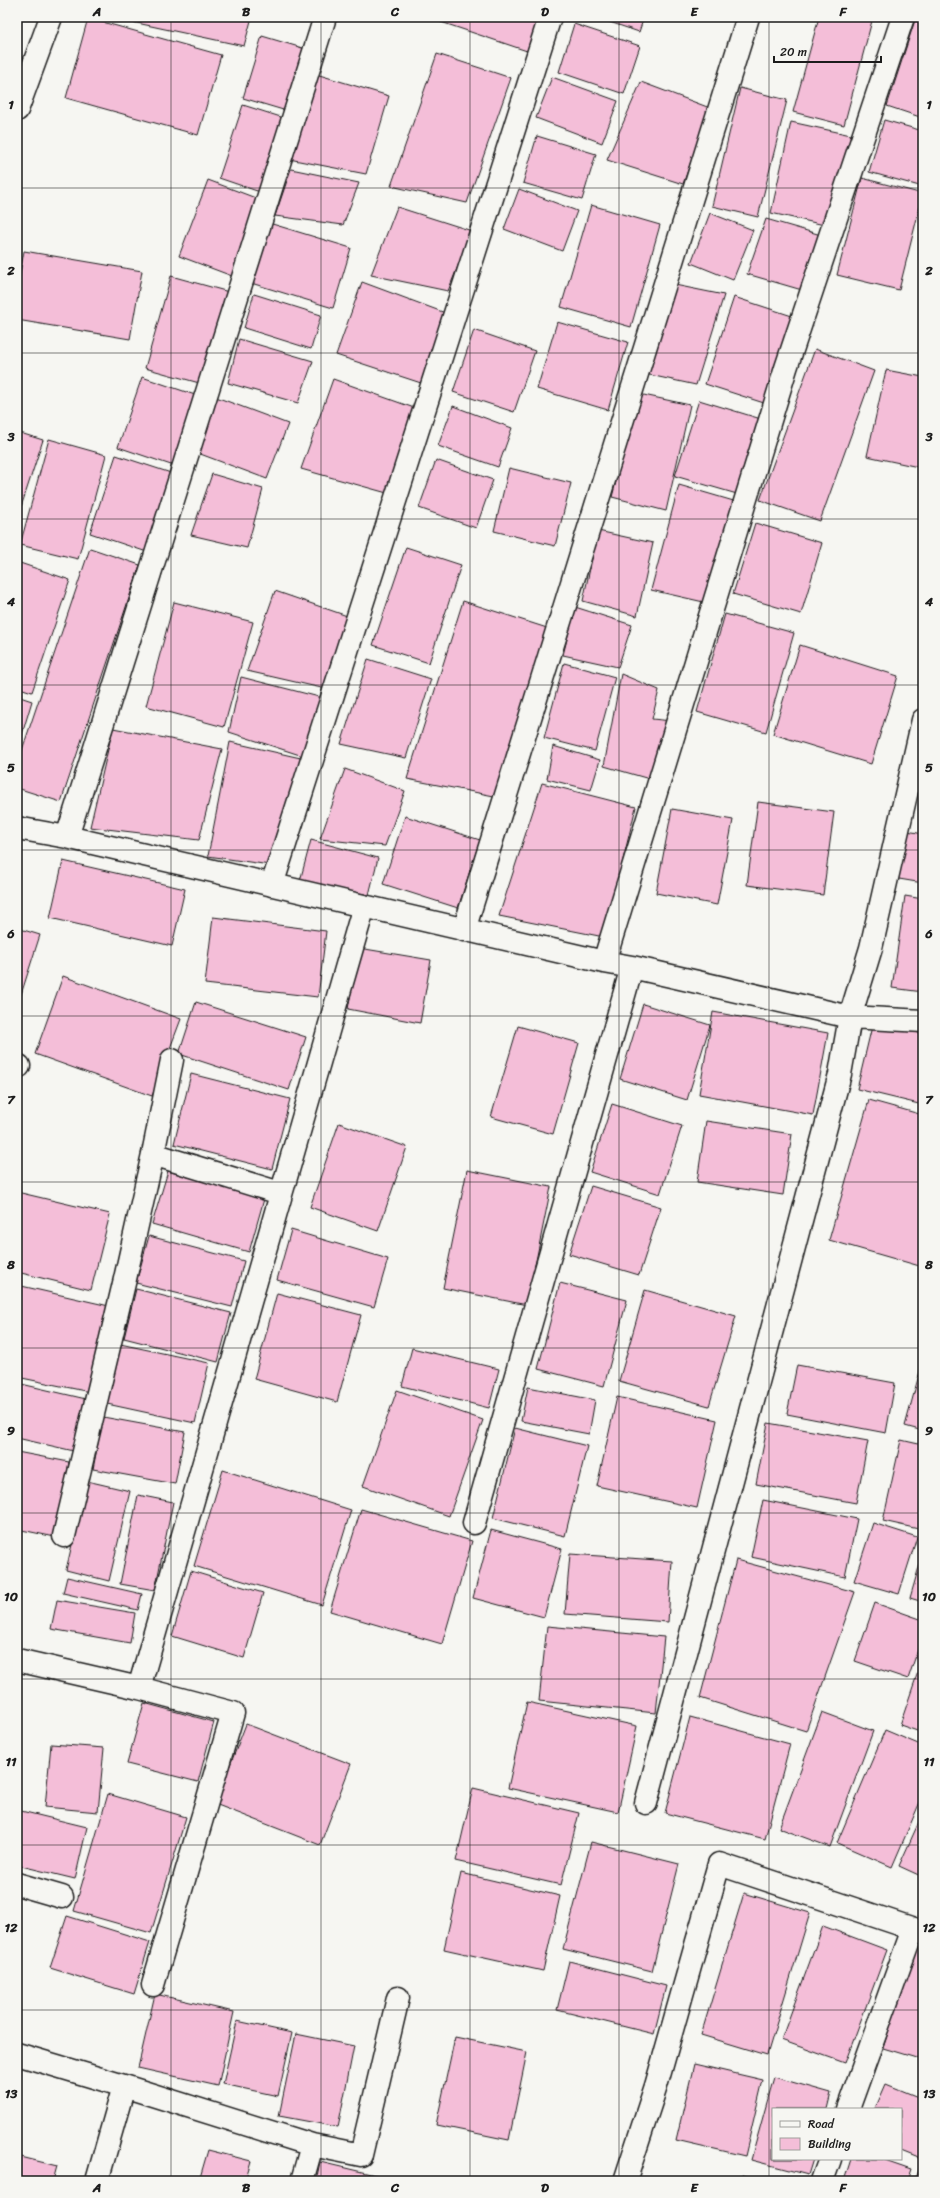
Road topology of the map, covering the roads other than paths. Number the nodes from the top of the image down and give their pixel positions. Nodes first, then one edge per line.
1 (51, 17) edge
2 (324, 17) edge
3 (550, 17) edge
4 (748, 17) edge
5 (903, 17) edge
6 (17, 110) edge
7 (923, 720) edge
8 (17, 828) edge
9 (67, 837) junction
10 (272, 885) junction
11 (364, 906) junction
12 (464, 930) junction
13 (604, 962) junction
14 (632, 967) junction
15 (850, 1017) junction
16 (923, 1021) edge
17 (172, 1060) dead end
18 (153, 1154) junction
19 (280, 1193) junction
20 (474, 1523) dead end
21 (64, 1536) dead end
22 (17, 1660) edge
23 (139, 1688) junction
24 (646, 1803) dead end
25 (17, 1884) edge
26 (62, 1898) dead end
27 (918, 1931) edge
28 (154, 1985) dead end
29 (398, 1998) dead end
30 (17, 2054) edge
31 (124, 2086) junction
32 (848, 2108) edge
33 (312, 2145) junction
34 (830, 2160) edge
35 (97, 2181) edge
36 (302, 2181) edge
37 (625, 2181) edge
38 (822, 2181) edge

1 - 6 street
2 - 9 street
3 - 10 street
4 - 12 street
5 - 13 street
7 - 15 street
8 - 9 street
9 - 10 street
10 - 11 street
11 - 12 street
11 - 19 street
12 - 13 street
13 - 14 street
14 - 15 street
14 - 20 street
15 - 16 street
15 - 24 street
17 - 18 street
18 - 19 street
18 - 21 street
19 - 23 street
22 - 23 street
23 - 28 street
25 - 26 street
27 - 32 street
27 - 37 street
29 - 33 street
30 - 31 street
31 - 33 street
31 - 35 street
33 - 36 street
34 - 38 street

